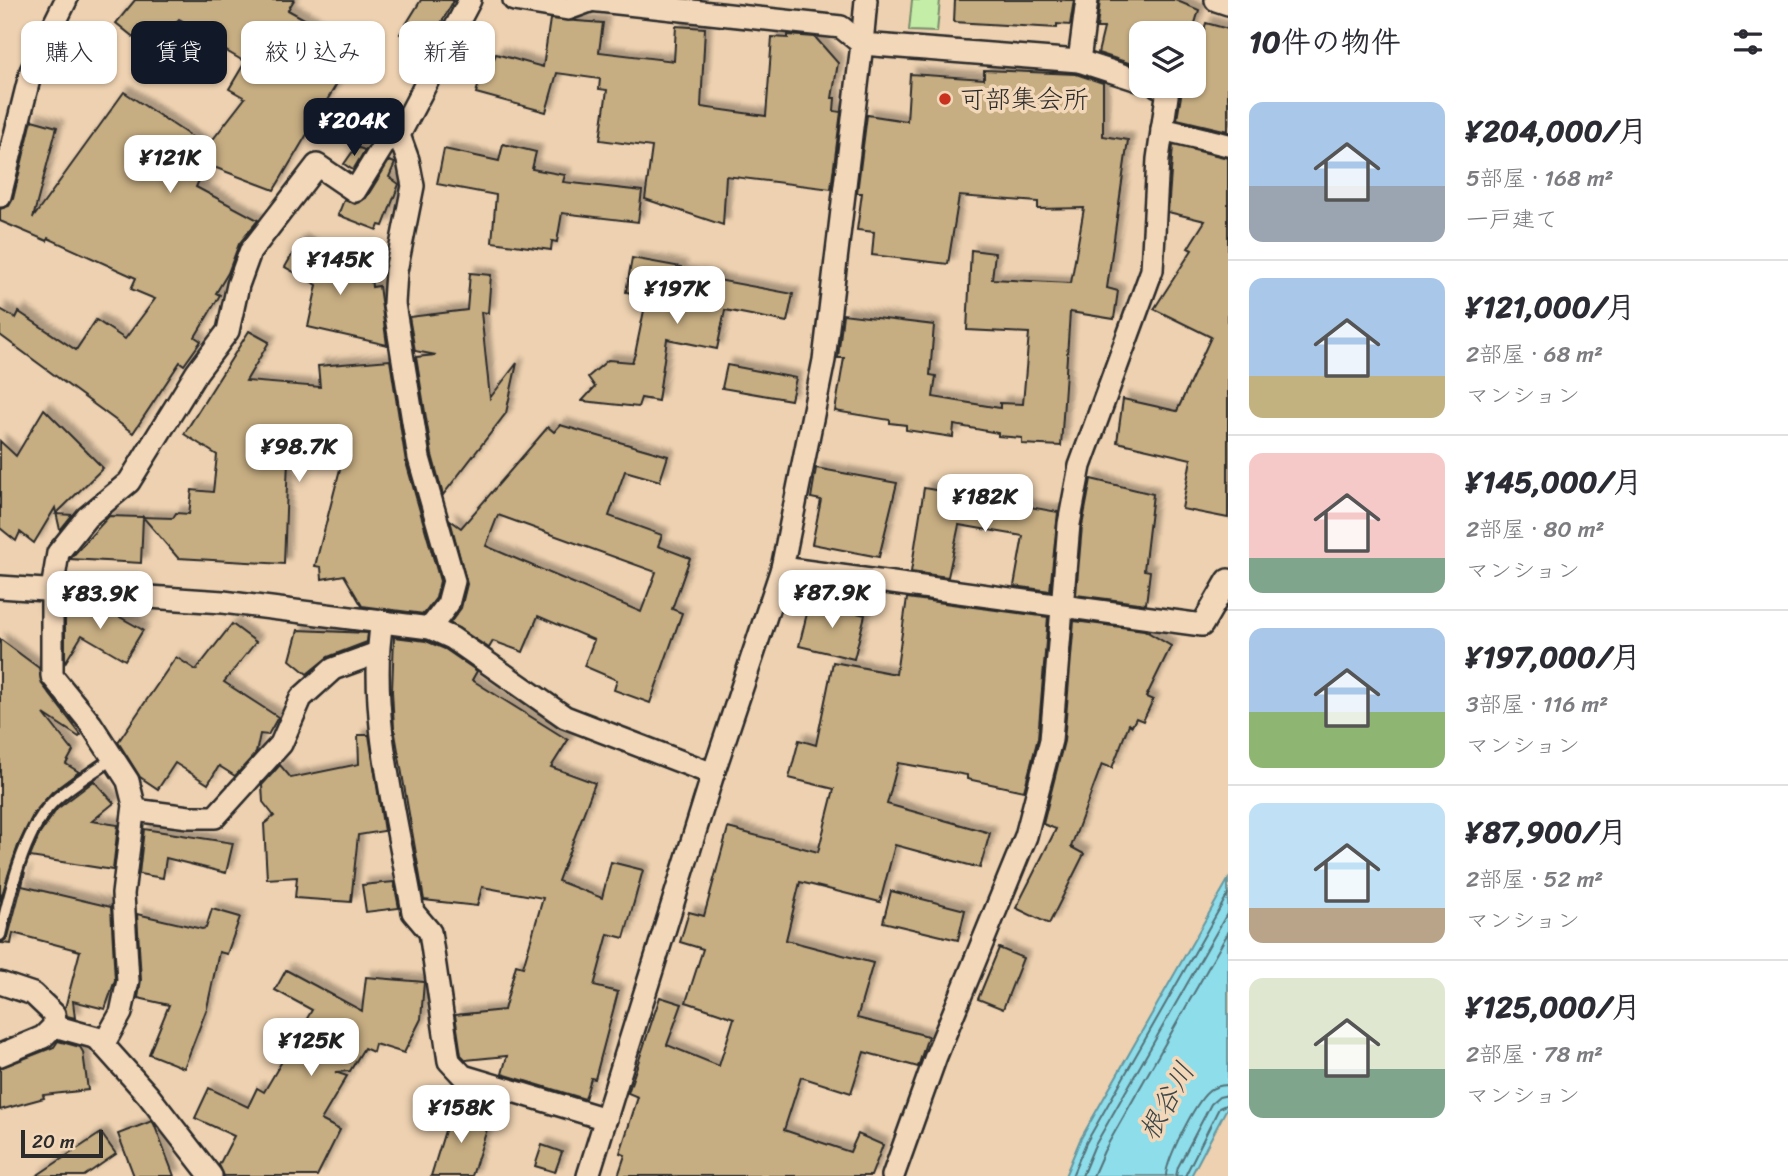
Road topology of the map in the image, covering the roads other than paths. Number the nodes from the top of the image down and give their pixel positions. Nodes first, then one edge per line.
1 (66, 0) edge
2 (470, 0) edge
3 (514, 0) edge
4 (866, 0) edge
5 (1087, 0) edge
6 (1216, 0) edge
7 (590, 1) edge
8 (1228, 4) edge
9 (862, 44) junction
10 (1079, 61) junction
11 (1129, 76) edge
12 (1167, 98) edge
13 (1163, 129) junction
14 (399, 135) junction
15 (1228, 145) edge
16 (0, 196) edge
17 (782, 568) junction
18 (1228, 580) edge
19 (0, 587) edge
20 (52, 590) junction
21 (1062, 604) junction
22 (382, 621) junction
23 (430, 628) junction
24 (377, 653) junction
25 (113, 758) junction
26 (713, 774) junction
27 (134, 810) junction
28 (4, 900) edge
29 (0, 935) edge
30 (0, 983) edge
31 (54, 1026) junction
32 (103, 1045) junction
33 (0, 1055) edge
34 (606, 1119) junction
35 (211, 1176) edge
36 (588, 1176) edge
37 (893, 1176) edge

1 - 16 street
2 - 14 street
3 - 7 street
4 - 9 street
5 - 10 street
6 - 8 street
7 - 9 street
9 - 10 street
9 - 17 street
10 - 11 street
12 - 13 street
13 - 15 street
13 - 21 street
14 - 20 street
14 - 23 street
17 - 21 street
17 - 26 street
18 - 21 street
19 - 20 street
20 - 22 street
20 - 25 street
21 - 37 street
22 - 23 street
22 - 24 street
23 - 26 street
24 - 27 street
24 - 34 street
25 - 27 street
25 - 28 lane
26 - 34 street
27 - 32 street
28 - 29 lane
30 - 31 street
31 - 32 street
31 - 33 street
32 - 35 street
34 - 36 street

